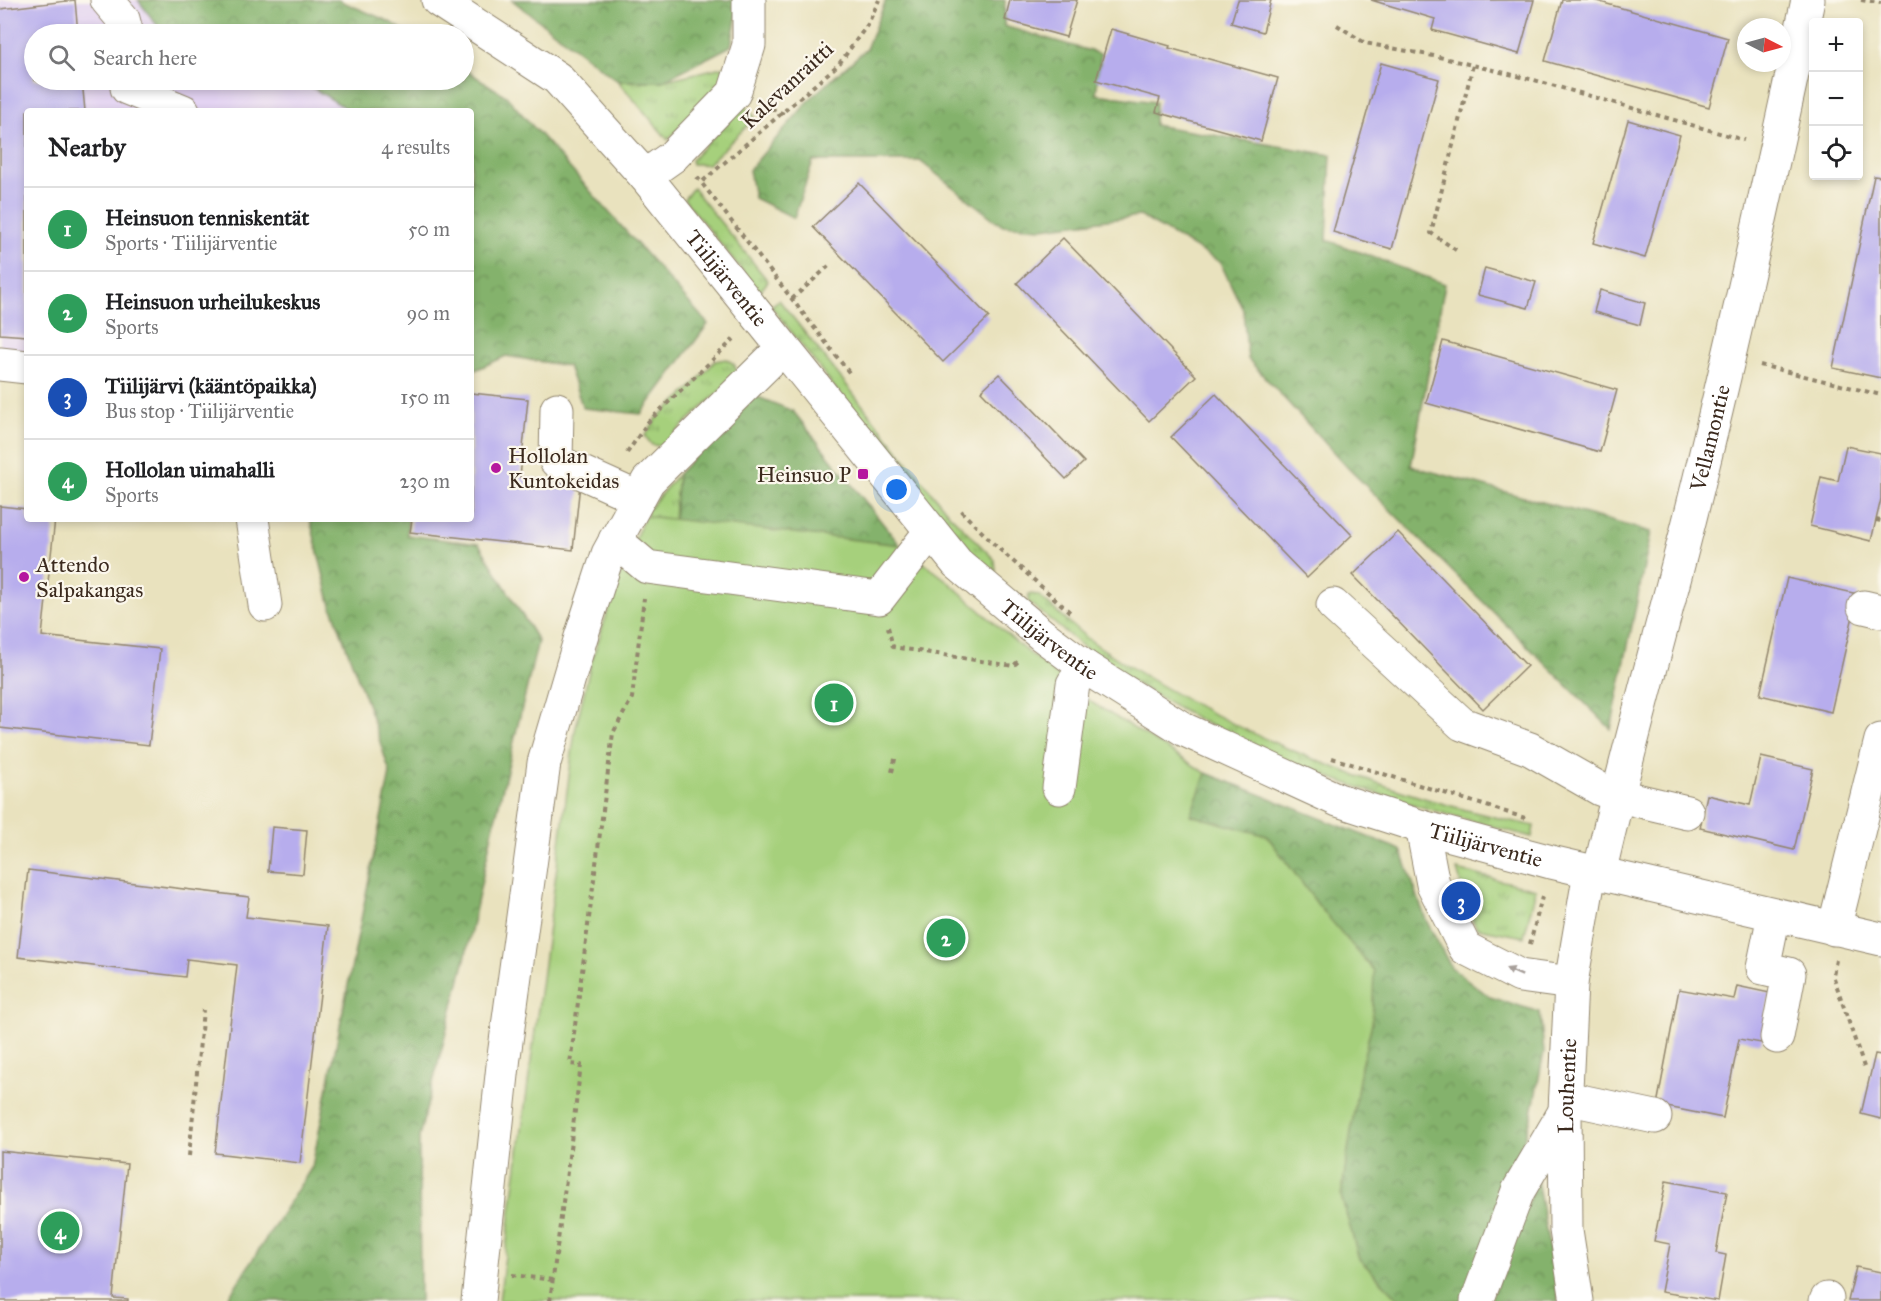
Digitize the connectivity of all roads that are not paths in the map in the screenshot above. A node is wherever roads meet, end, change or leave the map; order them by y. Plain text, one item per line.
1 (107, 0) edge
2 (438, 0) edge
3 (749, 0) edge
4 (1808, 0) edge
5 (124, 24) edge
6 (126, 93) edge
7 (174, 108) edge
8 (645, 176) junction
9 (783, 348) junction
10 (0, 364) edge
11 (24, 367) edge
12 (557, 409) dead end
13 (638, 498) junction
14 (252, 522) edge
15 (931, 531) junction
16 (615, 540) junction
17 (266, 605) dead end
18 (1333, 605) dead end
19 (1085, 667) junction
20 (1881, 740) edge
21 (1059, 788) dead end
22 (1619, 796) junction
23 (1687, 812) dead end
24 (1422, 827) junction
25 (1594, 873) junction
26 (1774, 915) junction
27 (1838, 929) junction
28 (1881, 939) edge
29 (1571, 983) junction
30 (1777, 1036) dead end
31 (1565, 1105) junction
32 (1655, 1117) dead end
33 (478, 1301) edge
34 (1477, 1301) edge
35 (1577, 1301) edge

1 - 5 street
2 - 8 street, Tiilijärventie
3 - 8 street
4 - 22 street, Vellamontie
6 - 7 street
8 - 9 street, Tiilijärventie
9 - 13 street
9 - 15 street, Tiilijärventie
10 - 11 street
12 - 13 street
13 - 16 street
14 - 17 street
15 - 16 street
15 - 19 street, Tiilijärventie
16 - 33 street
18 - 22 street
19 - 21 street
19 - 24 street, Tiilijärventie
20 - 27 street
22 - 23 street
22 - 25 street, Vellamontie
24 - 25 street, Tiilijärventie
29 -> 24 street
25 - 26 street, Tiilijärventie
25 - 29 street, Louhentie
26 - 27 street, Tiilijärventie
26 - 30 street
27 - 28 street, Tiilijärventie
29 - 31 street, Louhentie
31 - 32 street
31 - 34 street
31 - 35 street, Louhentie

